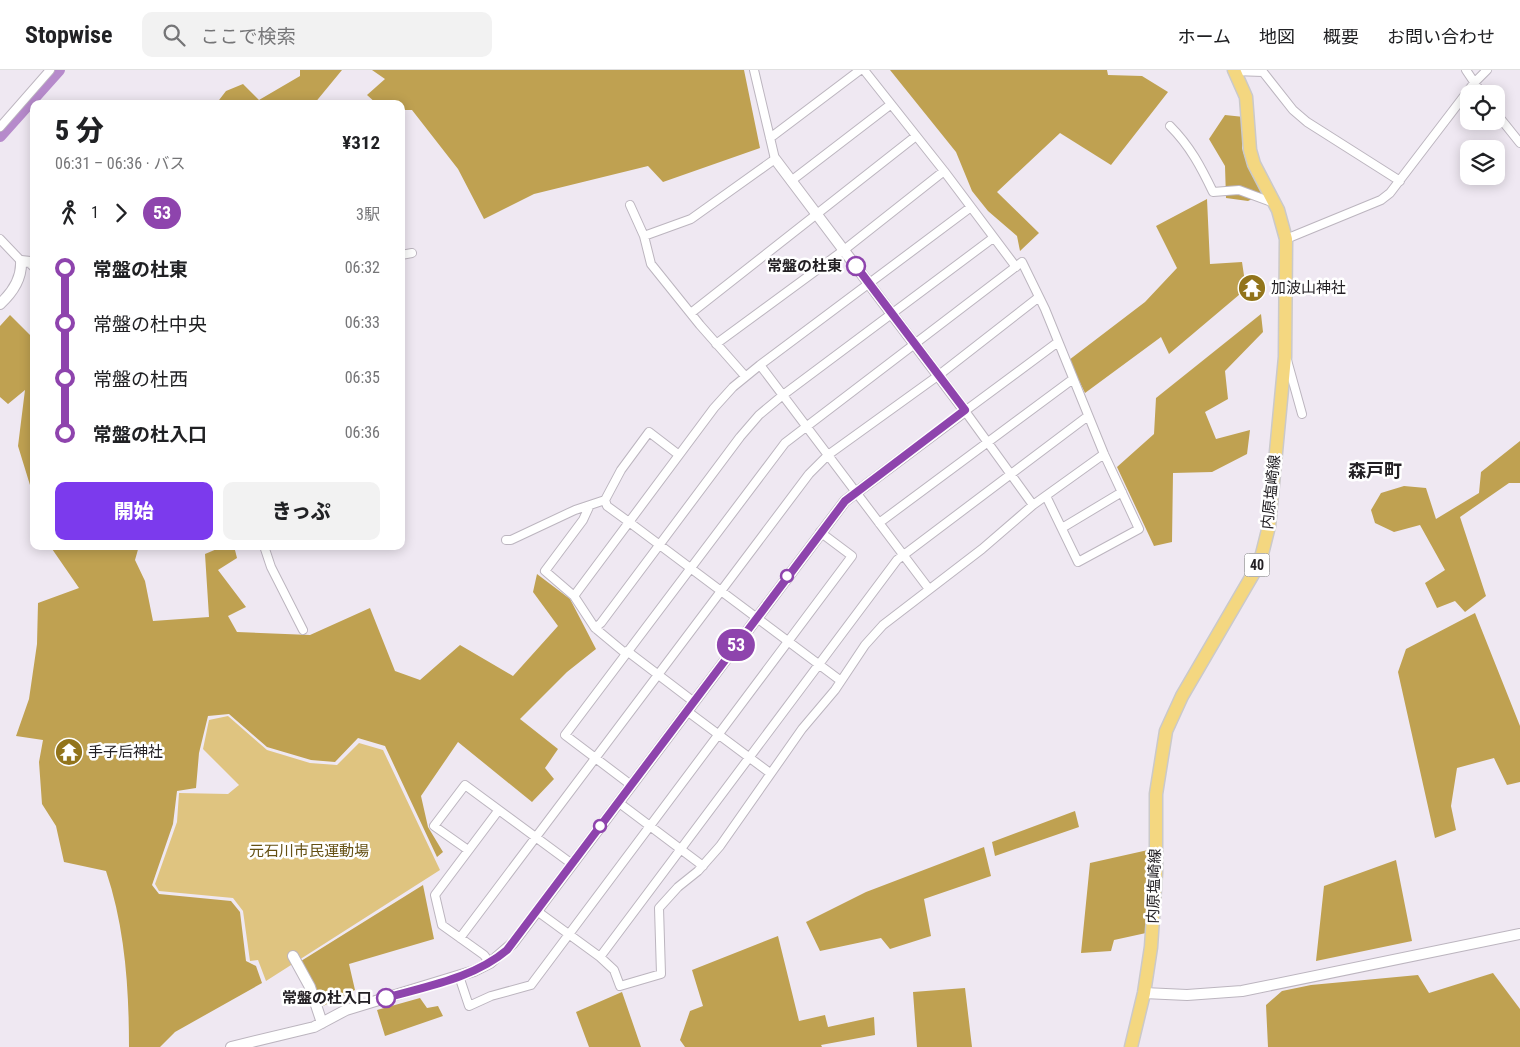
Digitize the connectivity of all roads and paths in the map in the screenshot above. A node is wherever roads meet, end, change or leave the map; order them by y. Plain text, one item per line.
1 (50, 70) edge
2 (860, 70) edge
3 (864, 70) edge
4 (1234, 70) edge
5 (1466, 70) edge
6 (1487, 70) edge
7 (756, 71) edge
8 (1474, 83) junction
9 (890, 105) junction
10 (1505, 124) edge
11 (1170, 126) dead end
12 (0, 127) edge
13 (916, 136) junction
14 (770, 138) junction
15 (1520, 143) edge
16 (775, 159) junction
17 (944, 171) junction
18 (791, 181) junction
19 (1400, 182) junction
20 (1274, 203) junction
21 (630, 205) dead end
22 (971, 207) junction
23 (816, 212) junction
24 (644, 236) junction
25 (993, 238) junction
26 (0, 239) edge
27 (1286, 239) junction
28 (844, 250) junction
29 (412, 253) dead end
30 (405, 254) edge
31 (21, 261) junction
32 (30, 262) edge
33 (1016, 267) junction
34 (869, 282) junction
35 (1039, 298) junction
36 (0, 304) edge
37 (691, 313) junction
38 (892, 314) junction
39 (1058, 342) junction
40 (914, 343) junction
41 (716, 344) junction
42 (1285, 357) junction
43 (760, 365) junction
44 (939, 375) junction
45 (745, 376) junction
46 (1073, 379) junction
47 (783, 395) junction
48 (965, 410) junction
49 (1302, 414) dead end
50 (1088, 416) junction
51 (806, 425) junction
52 (990, 443) junction
53 (1104, 454) junction
54 (679, 455) junction
55 (828, 456) junction
56 (1011, 473) junction
57 (856, 492) junction
58 (1122, 492) junction
59 (1046, 496) junction
60 (605, 500) junction
61 (1033, 505) junction
62 (589, 506) junction
63 (629, 522) junction
64 (879, 523) junction
65 (1062, 528) junction
66 (820, 532) junction
67 (506, 540) dead end
68 (659, 545) junction
69 (265, 550) edge
70 (903, 555) junction
71 (689, 568) junction
72 (928, 589) junction
73 (720, 591) junction
74 (574, 596) junction
75 (756, 618) junction
76 (595, 628) junction
77 (303, 630) dead end
78 (789, 642) junction
79 (626, 652) junction
80 (819, 665) junction
81 (658, 675) junction
82 (841, 681) junction
83 (694, 702) junction
84 (687, 711) junction
85 (720, 735) junction
86 (750, 757) junction
87 (595, 758) junction
88 (770, 772) junction
89 (631, 785) junction
90 (618, 802) junction
91 (498, 811) junction
92 (651, 826) junction
93 (536, 838) junction
94 (468, 850) junction
95 (680, 850) junction
96 (572, 864) junction
97 (703, 866) junction
98 (537, 911) junction
99 (1520, 934) edge
100 (570, 935) junction
101 (460, 938) junction
102 (293, 956) dead end
103 (600, 957) junction
104 (490, 963) junction
105 (459, 976) junction
106 (1144, 993) junction
107 (322, 1023) junction
108 (231, 1047) edge
109 (1131, 1047) edge

1 - 12 street
2 - 14 street
3 - 9 street
4 - 19 street
4 - 20 main road, 内原塩崎線 / 40
5 - 8 street
6 - 8 street
7 - 14 street
8 - 19 street
9 - 13 street
9 - 18 street
10 - 15 street
11 - 20 street
13 - 17 street
13 - 23 street
14 - 16 street
16 - 18 street
16 - 24 street
17 - 22 street
17 - 28 street
18 - 23 street
19 - 27 street
20 - 27 main road, 内原塩崎線 / 40
21 - 24 street
22 - 25 street
22 - 34 street
23 - 28 street
23 - 37 street
24 - 37 street
25 - 33 street
25 - 38 street
26 - 31 street
27 - 42 main road, 内原塩崎線 / 40
28 - 34 street
28 - 41 street
29 - 30 street
31 - 32 street
31 - 36 street
33 - 35 street
33 - 40 street
34 - 38 street
34 - 43 street
35 - 39 street
35 - 44 street
37 - 41 street
38 - 40 street
38 - 47 street
39 - 46 street
39 - 48 street
40 - 44 street
40 - 51 street
41 - 45 street
42 - 49 street
42 - 106 main road, 内原塩崎線 / 40
43 - 45 street
43 - 47 street
44 - 48 street
44 - 55 street
45 - 54 street
46 - 50 street
46 - 52 street
47 - 51 street
47 - 68 street
48 - 52 street
48 - 57 street
50 - 53 street
50 - 56 street
51 - 55 street
51 - 71 street
52 - 56 street
52 - 64 street
53 - 58 street
53 - 59 street
54 - 60 street
54 - 63 street
55 - 57 street
55 - 73 street
56 - 61 street
56 - 70 street
57 - 64 street
57 - 66 street
58 - 65 street
58 - 65 street
59 - 61 street
59 - 65 street
60 - 62 street
60 - 63 street
61 - 72 street
62 - 67 street
62 - 74 street
63 - 68 street
63 - 74 street
64 - 70 street
66 - 75 street
66 - 78 street
68 - 71 street
68 - 76 street
69 - 77 street
70 - 72 street
70 - 80 street
71 - 73 street
71 - 79 street
72 - 82 street
73 - 75 street
73 - 81 street
74 - 76 street
75 - 78 street
75 - 83 street
76 - 79 street
78 - 80 street
78 - 85 street
79 - 81 street
79 - 87 street
80 - 82 street
80 - 86 street
81 - 83 street
81 - 87 street
82 - 88 street
83 - 84 street
84 - 85 street
84 - 89 street
85 - 86 street
85 - 92 street
86 - 88 street
86 - 95 street
87 - 89 street
87 - 93 street
88 - 97 street
89 - 90 street
90 - 92 street
90 - 96 street
91 - 93 street
91 - 94 street
91 - 94 street
92 - 95 street
92 - 100 street
93 - 96 street
93 - 101 street
94 - 101 street
95 - 97 street
95 - 103 street
96 - 98 street
97 - 103 street
98 - 100 street
98 - 104 street
99 - 106 street
100 - 103 street
100 - 105 street
101 - 104 street
102 - 107 street
104 - 105 street
105 - 107 street
106 - 109 main road, 内原塩崎線 / 40
107 - 108 street

